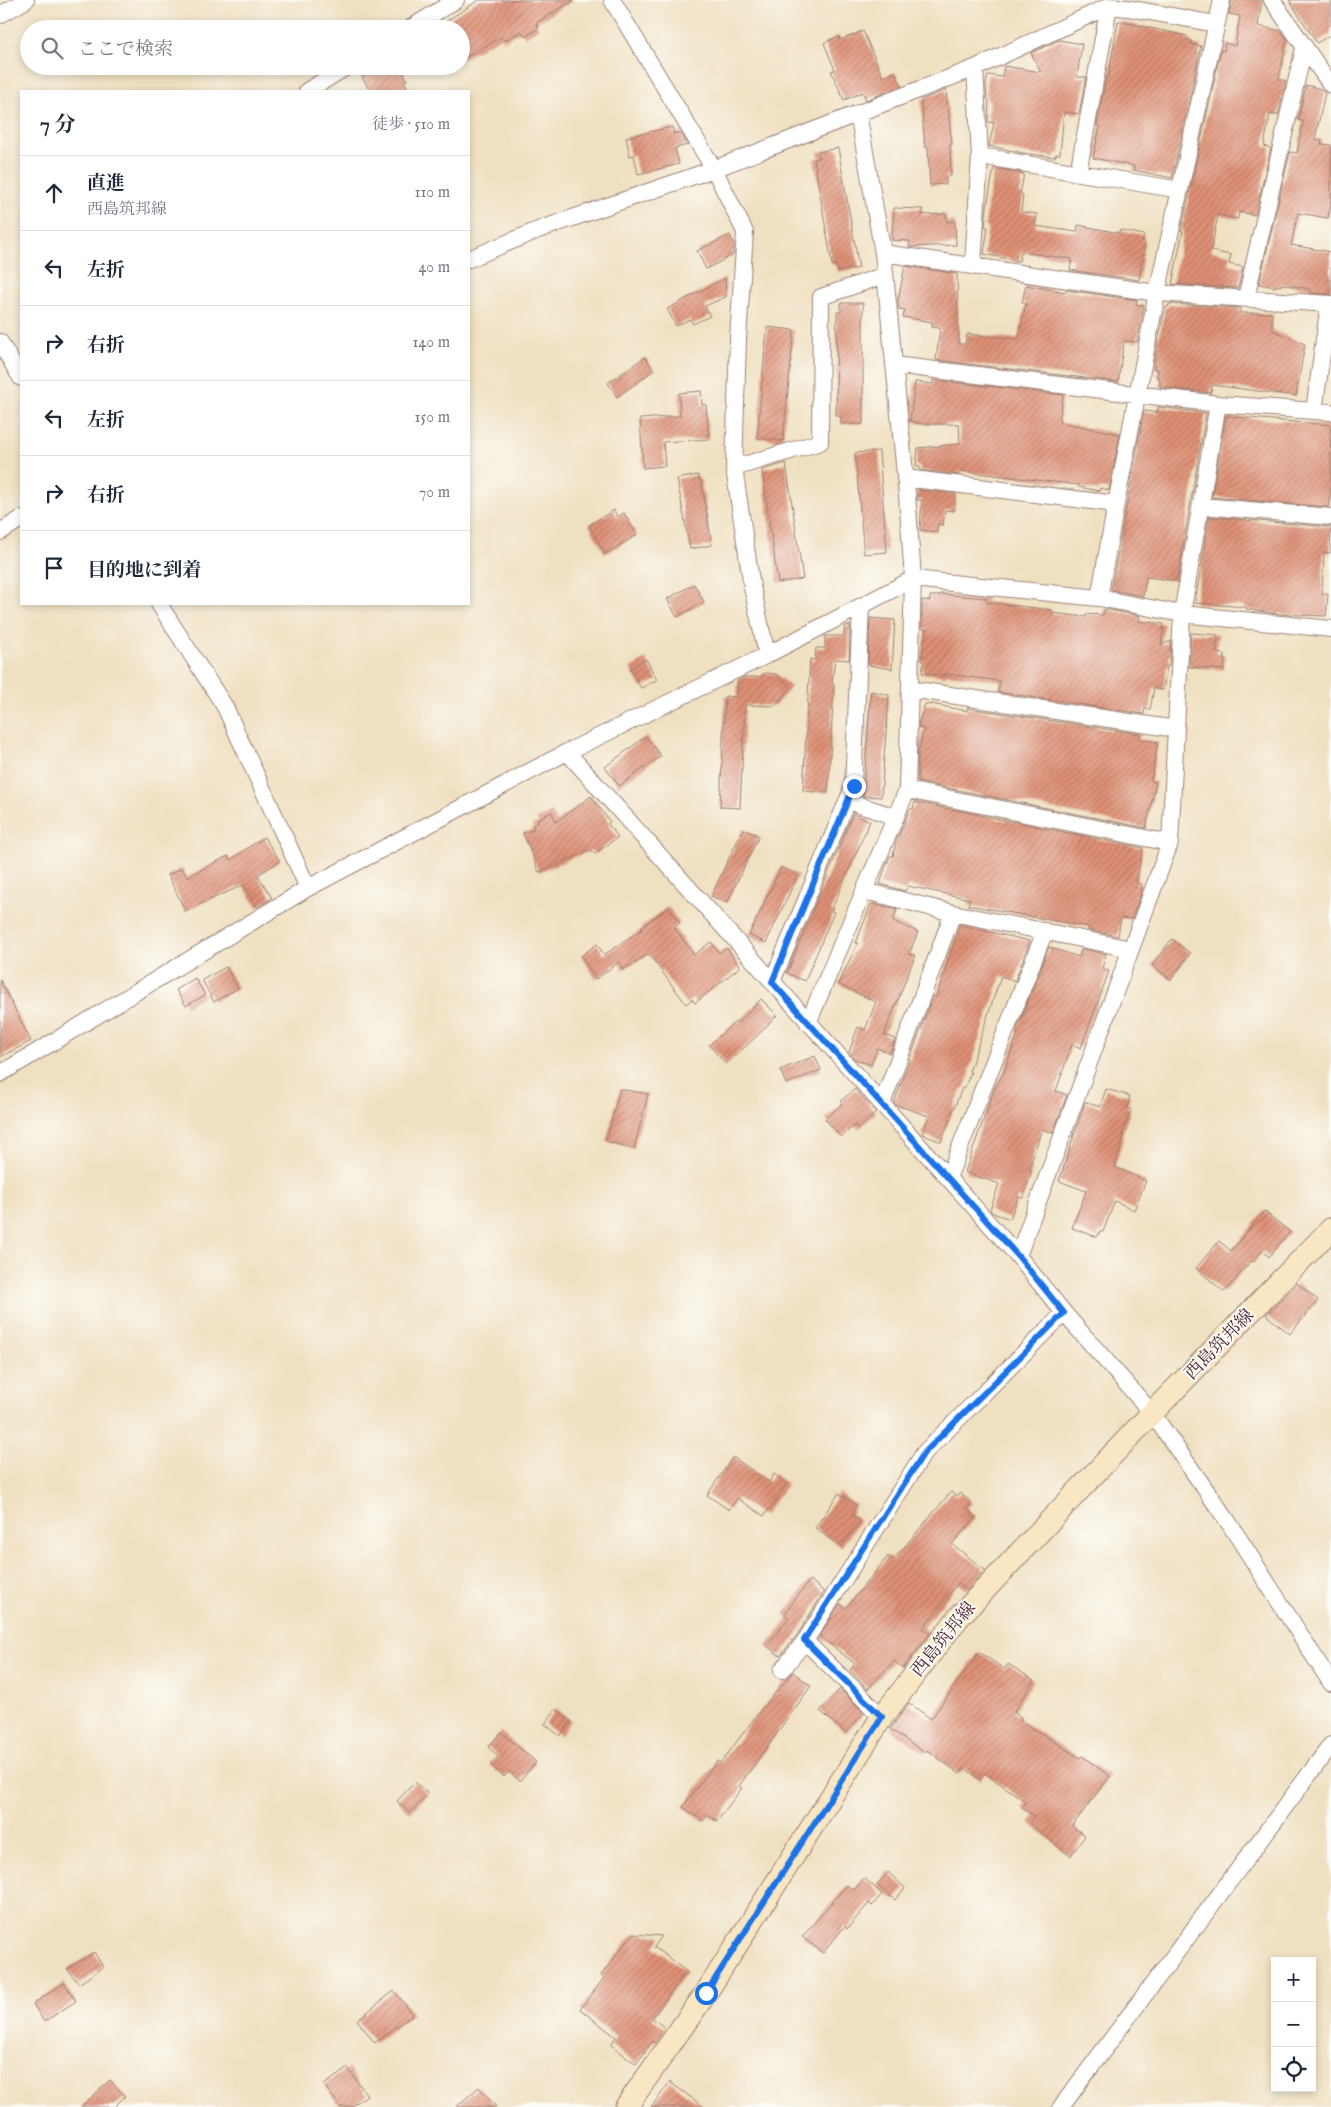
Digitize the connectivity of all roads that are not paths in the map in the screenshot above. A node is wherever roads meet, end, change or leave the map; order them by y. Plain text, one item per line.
1 (26, 0) edge
2 (456, 0) edge
3 (612, 0) edge
4 (1222, 0) edge
5 (1272, 0) edge
6 (1109, 6) junction
7 (0, 16) edge
8 (424, 20) edge
9 (1216, 24) junction
10 (1304, 48) junction
11 (975, 68) junction
12 (333, 75) edge
13 (1331, 85) edge
14 (309, 90) edge
15 (858, 113) junction
16 (980, 156) junction
17 (714, 169) junction
18 (1078, 173) junction
19 (1180, 190) junction
20 (883, 253) junction
21 (470, 259) edge
22 (973, 265) junction
23 (885, 275) junction
24 (1157, 293) junction
25 (1246, 298) junction
26 (1330, 304) edge
27 (0, 342) edge
28 (894, 365) junction
29 (20, 376) edge
30 (1138, 393) junction
31 (1218, 404) junction
32 (1314, 411) junction
33 (1331, 412) edge
34 (734, 468) junction
35 (905, 478) junction
36 (1116, 504) junction
37 (1201, 506) junction
38 (1331, 516) edge
39 (20, 519) edge
40 (0, 532) edge
41 (913, 580) junction
42 (1099, 598) junction
43 (160, 605) edge
44 (861, 607) junction
45 (1182, 614) junction
46 (1331, 629) edge
47 (767, 655) junction
48 (910, 689) junction
49 (1176, 729) junction
50 (567, 752) junction
51 (908, 790) junction
52 (847, 801) junction
53 (896, 817) junction
54 (1170, 843) junction
55 (308, 888) junction
56 (865, 890) junction
57 (953, 913) junction
58 (1045, 931) junction
59 (1131, 948) junction
60 (772, 982) junction
61 (808, 1023) junction
62 (0, 1074) edge
63 (882, 1104) junction
64 (948, 1178) junction
65 (1331, 1228) edge
66 (1018, 1256) junction
67 (1064, 1313) junction
68 (1152, 1413) junction
69 (804, 1640) junction
70 (782, 1670) dead end
71 (1331, 1683) edge
72 (882, 1717) junction
73 (1331, 1745) edge
74 (626, 2107) edge
75 (1061, 2107) edge

1 - 7 street
2 - 8 street
3 - 17 street
4 - 9 street
5 - 10 street
6 - 9 street
6 - 11 street
6 - 18 street
9 - 19 street
10 - 13 street
10 - 25 street
11 - 15 street
11 - 16 street
12 - 14 street
15 - 17 street
15 - 20 street
16 - 18 street
16 - 22 street
17 - 21 street
17 - 34 street
18 - 19 street
19 - 24 street
20 - 22 street
20 - 23 street
22 - 24 street
23 - 28 street
23 - 34 street
24 - 25 street
24 - 30 street
25 - 26 street
26 - 32 street
27 - 29 street
28 - 30 street
28 - 35 street
30 - 31 street
30 - 36 street
31 - 32 street
31 - 37 street
32 - 33 street
34 - 47 street
35 - 36 street
35 - 41 street
36 - 42 street
37 - 38 street
37 - 45 street
39 - 40 street
41 - 42 street
41 - 44 street
41 - 48 street
42 - 45 street
43 - 55 street
44 - 47 street
44 - 52 street
45 - 46 street
45 - 49 street
47 - 50 street
48 - 49 street
48 - 51 street
49 - 54 street
50 - 55 street
50 - 60 street
51 - 53 street
51 - 54 street
52 - 53 street
52 - 60 street
53 - 56 street
54 - 59 street
55 - 62 street
56 - 57 street
56 - 61 street
57 - 58 street
57 - 63 street
58 - 59 street
58 - 64 street
59 - 66 street
60 - 61 street
61 - 63 street
63 - 64 street
64 - 66 street
65 - 68 main road, 西島筑邦線
66 - 67 street
67 - 68 street
67 - 69 street
68 - 71 street
68 - 72 main road, 西島筑邦線
69 - 70 street
69 - 72 street
72 - 74 main road, 西島筑邦線
73 - 75 street

